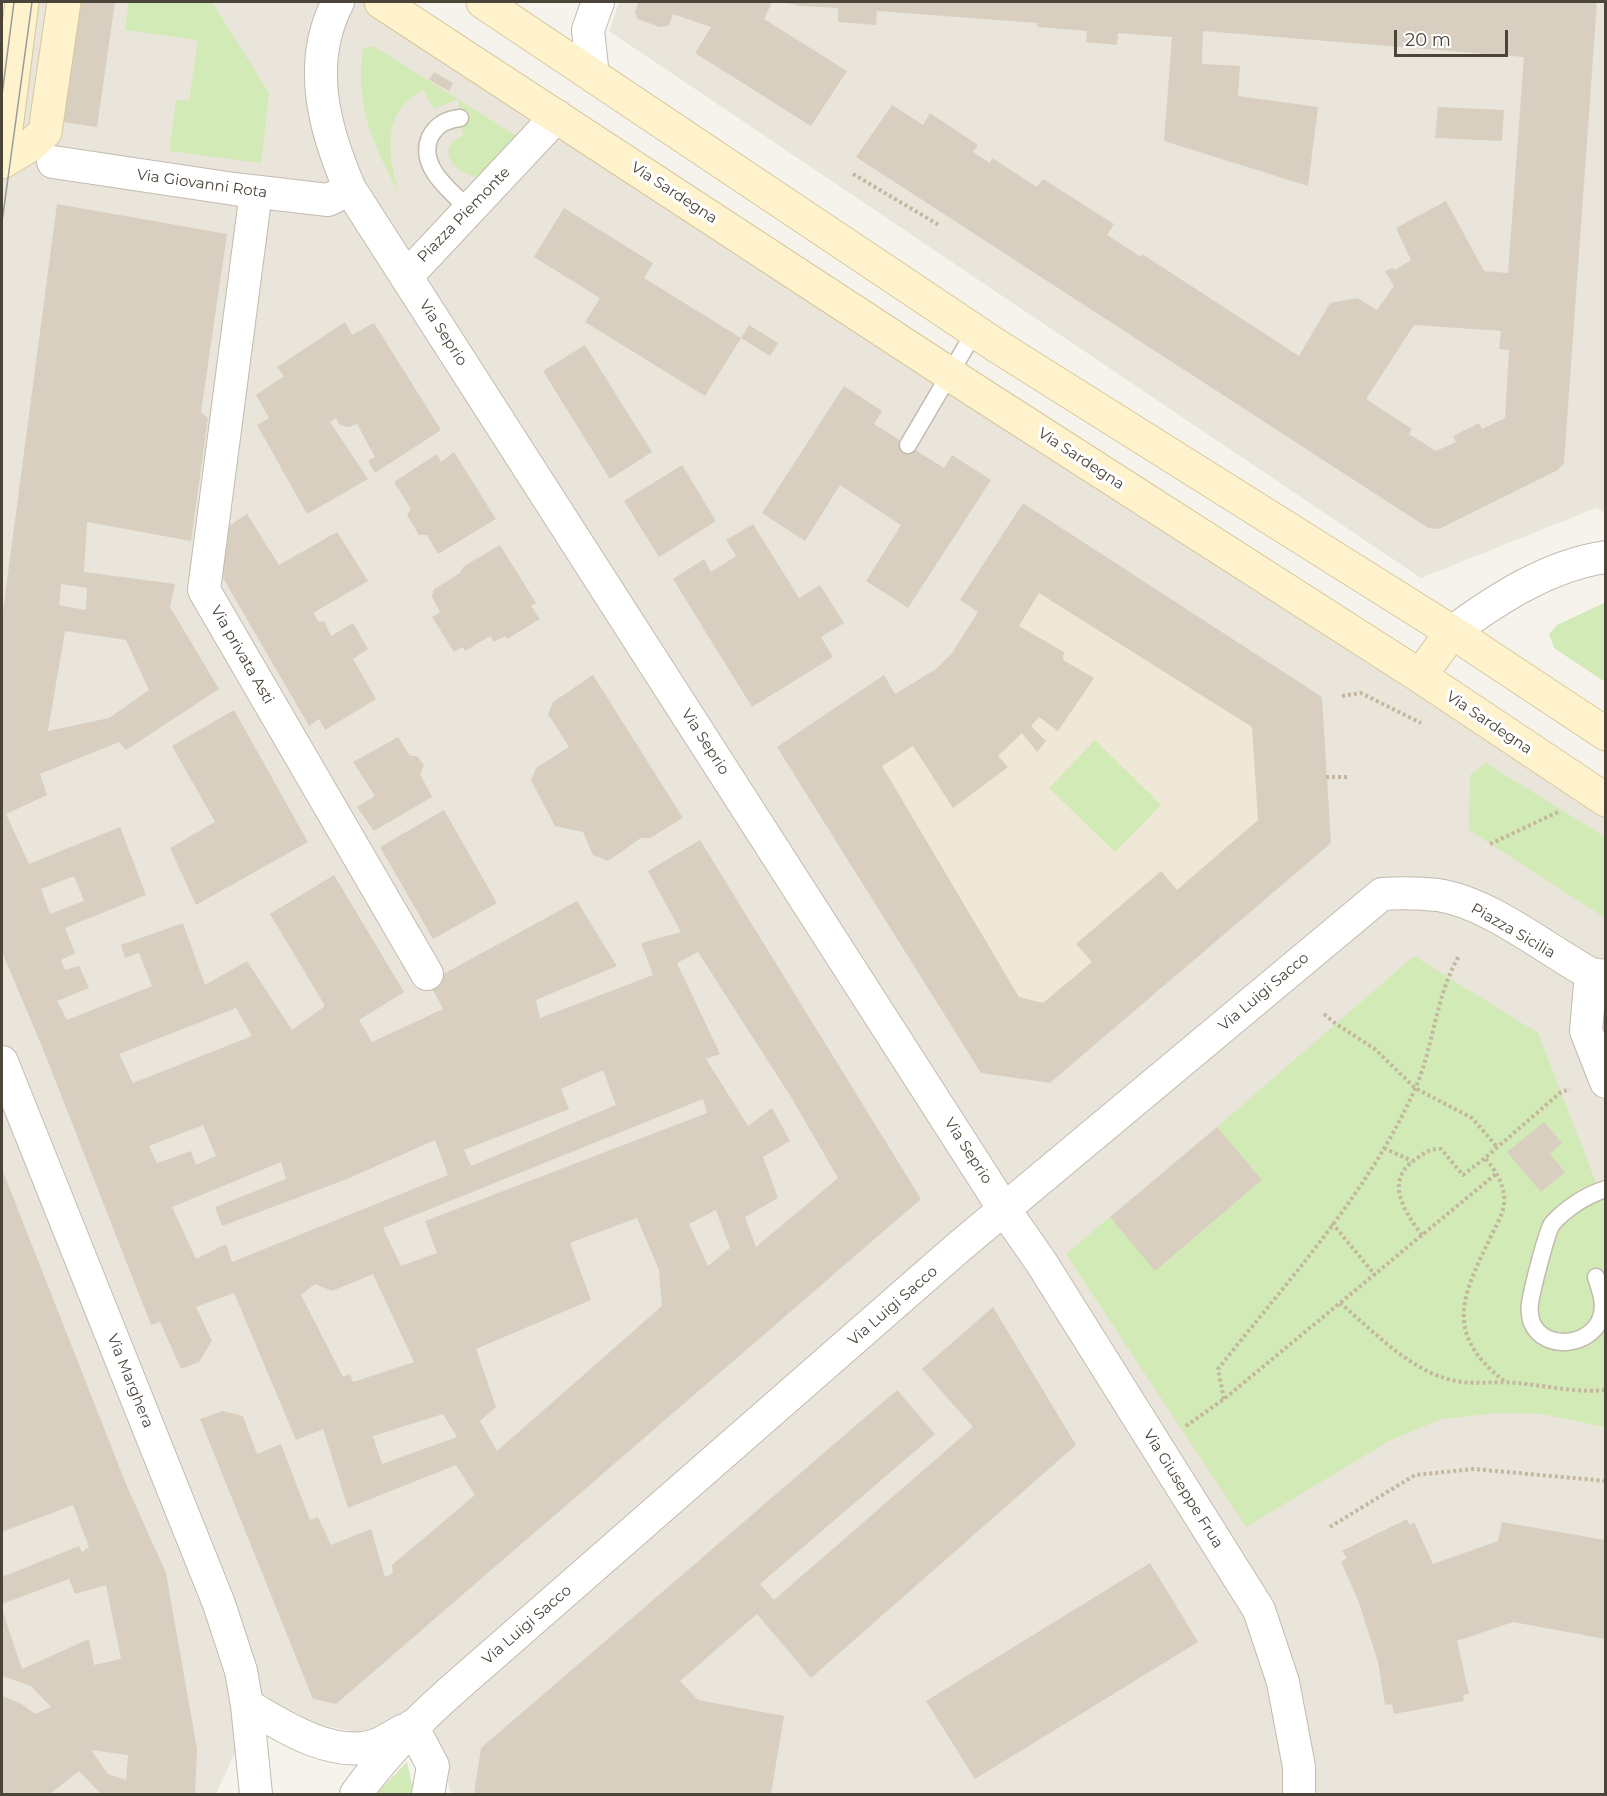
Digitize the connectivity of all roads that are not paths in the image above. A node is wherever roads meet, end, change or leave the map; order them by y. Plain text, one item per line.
1 (22, 2) edge
2 (64, 2) edge
3 (338, 2) edge
4 (381, 2) edge
5 (483, 2) edge
6 (598, 2) edge
7 (593, 76) junction
8 (557, 117) junction
9 (460, 118) dead end
10 (2, 161) edge
11 (52, 162) dead end
12 (350, 189) junction
13 (256, 192) junction
14 (470, 210) junction
15 (407, 276) junction
16 (975, 331) junction
17 (950, 374) junction
18 (908, 445) dead end
19 (1605, 557) edge
20 (1452, 632) junction
21 (1420, 676) junction
22 (1605, 734) edge
23 (1605, 800) edge
24 (1382, 894) joint
25 (427, 974) dead end
26 (1598, 975) edge
27 (2, 1062) edge
28 (1605, 1082) edge
29 (1605, 1190) edge
30 (1004, 1209) junction
31 (1596, 1277) dead end
32 (247, 1705) junction
33 (412, 1726) junction
34 (256, 1794) edge
35 (356, 1794) edge
36 (428, 1794) edge
37 (1299, 1794) edge

1 - 10 main road
2 - 10 main road
3 - 12 street, Piazza Piemonte
4 - 8 main road
5 - 7 main road
6 - 7 street
7 - 16 main road
8 - 14 street, Piazza Piemonte
8 - 17 main road, Via Sardegna
9 - 14 lane
11 - 13 street, Via Giovanni Rota
12 - 13 street, Via Giovanni Rota
12 - 15 street, Piazza Piemonte
13 - 25 street, Via privata Asti
14 - 15 street, Piazza Piemonte
15 - 30 street, Via Seprio
16 - 17 lane
16 - 20 main road
17 - 18 lane
17 - 21 main road, Via Sardegna
19 - 20 street
20 - 21 main road
20 - 22 main road
21 - 23 main road, Via Sardegna
24 - 26 street, Piazza Sicilia
24 - 30 street, Via Luigi Sacco
26 - 28 street
27 - 32 street, Via Marghera
29 - 31 lane
30 - 33 street, Via Luigi Sacco
30 - 37 street, Via Giuseppe Frua
32 - 33 street
32 - 34 street, Via Marghera
33 - 35 street
33 - 36 street

